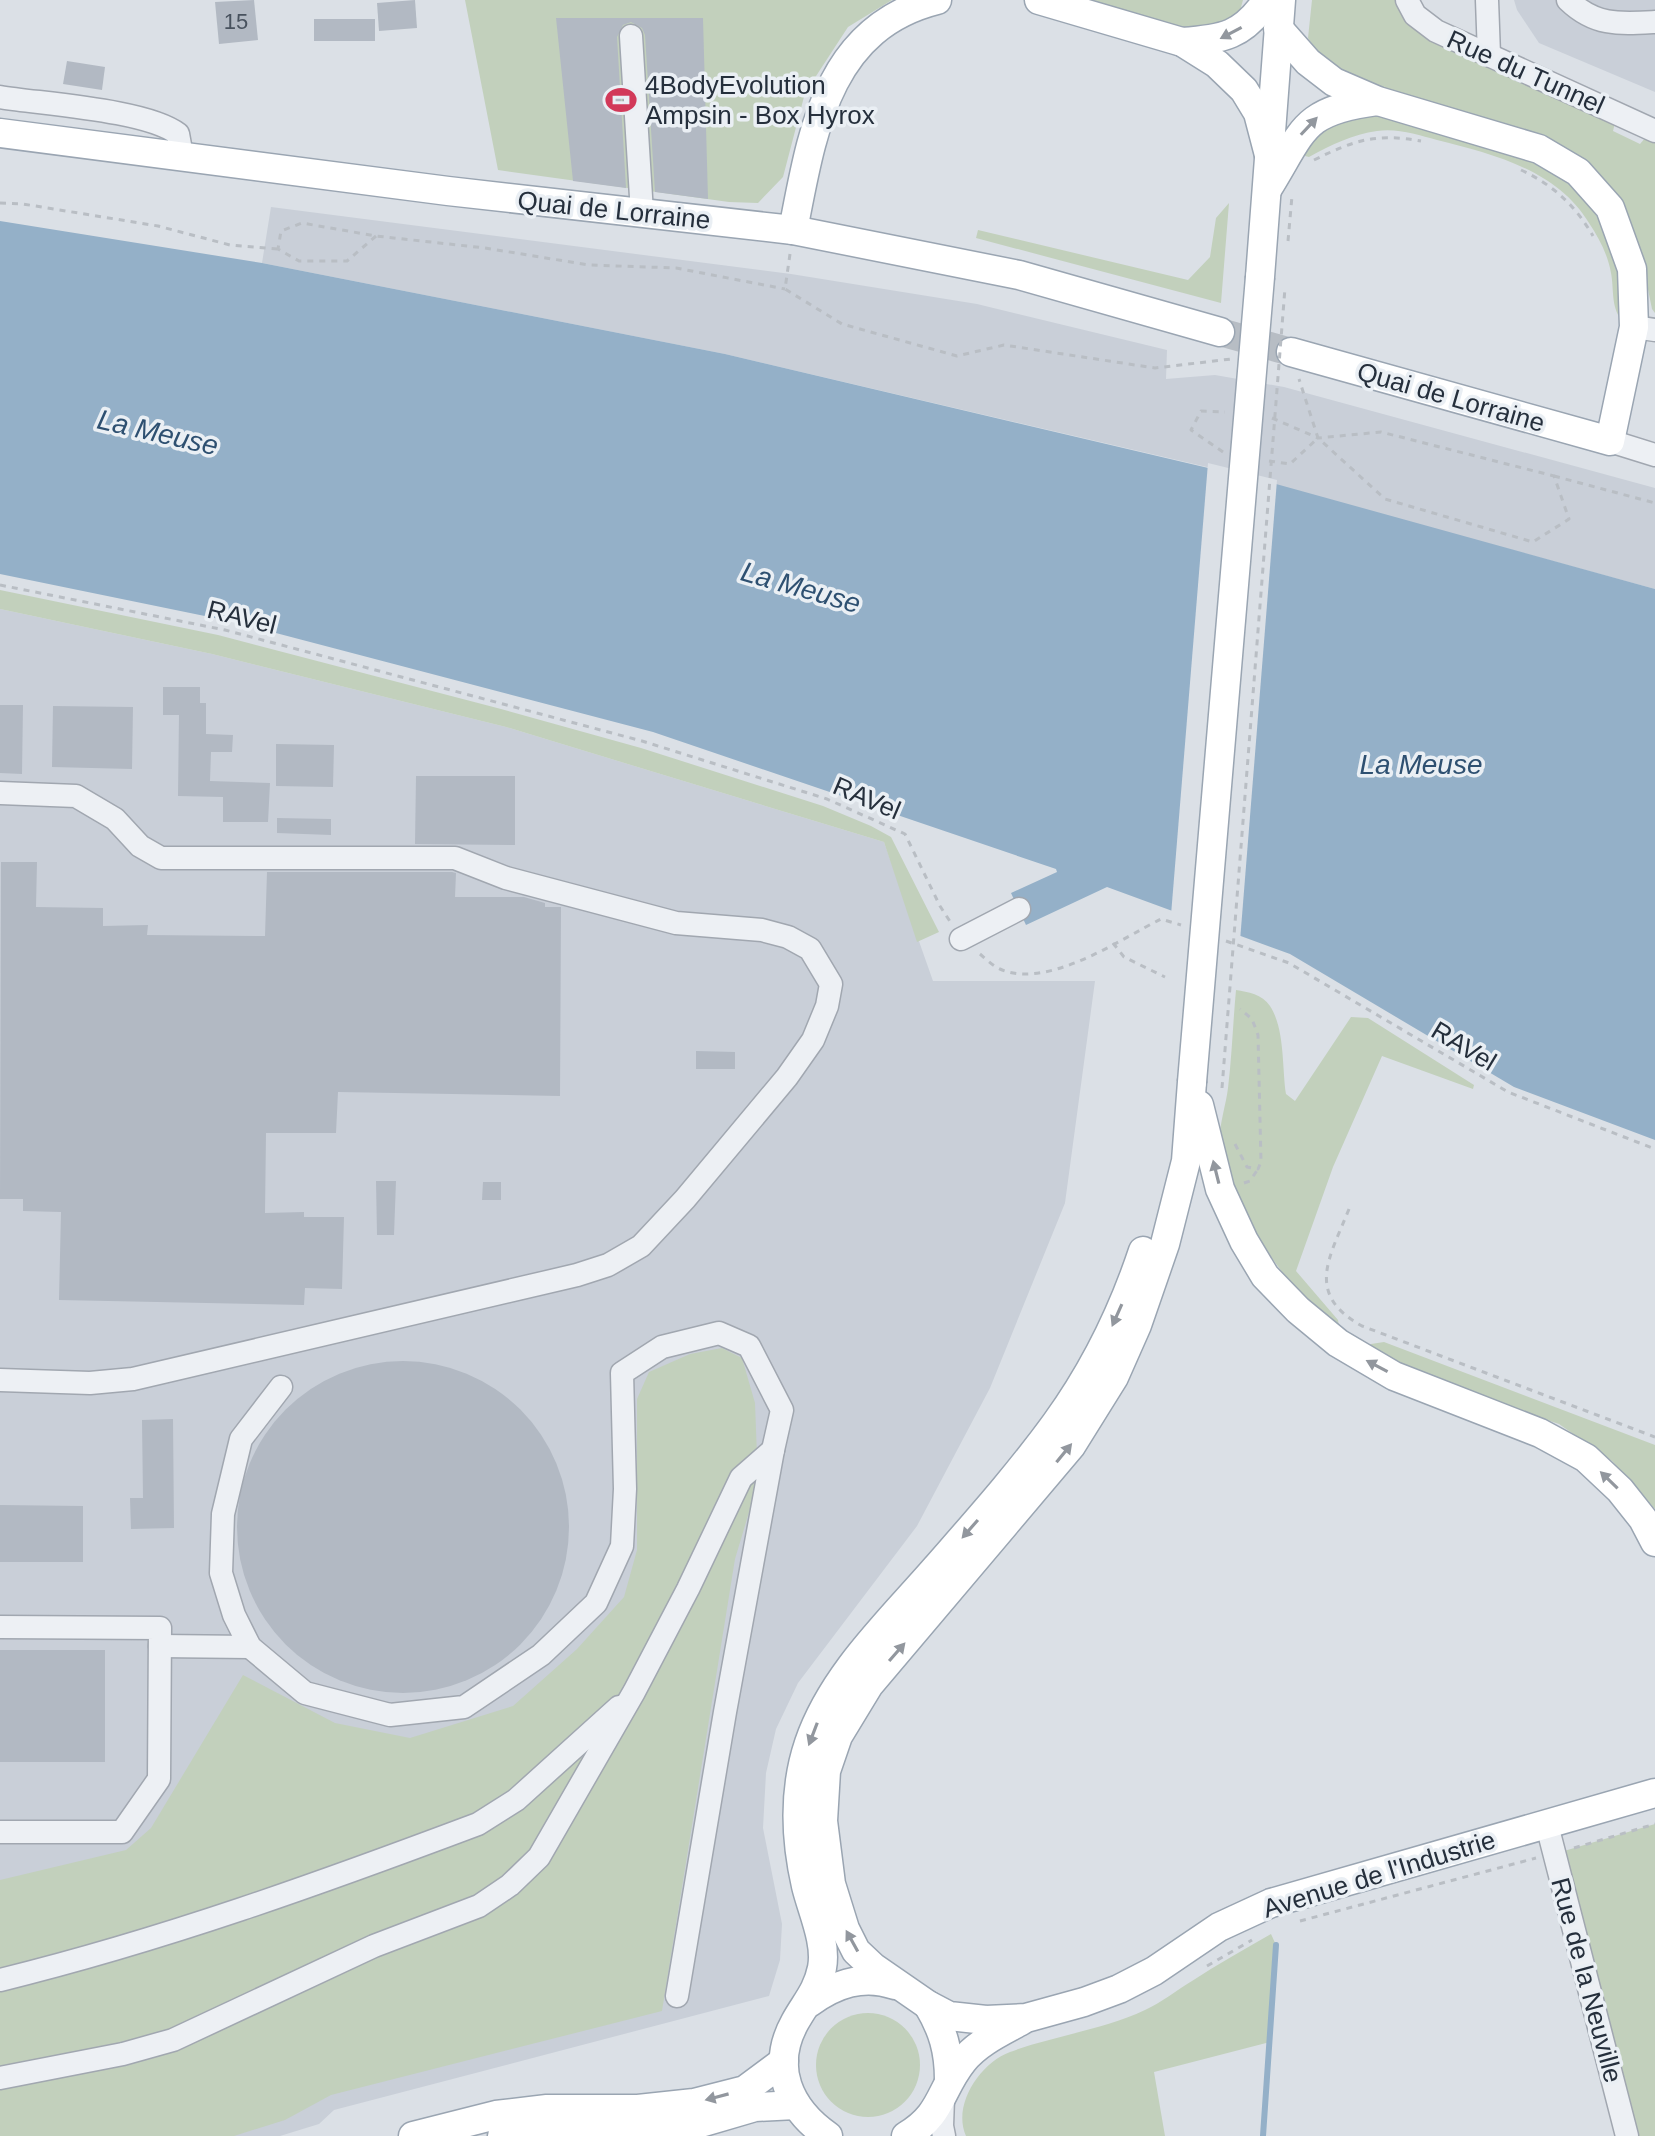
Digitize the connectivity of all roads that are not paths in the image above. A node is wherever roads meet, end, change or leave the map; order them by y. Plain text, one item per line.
1 (937, 0) edge
2 (1039, 0) edge
3 (1267, 0) edge
4 (1281, 0) edge
5 (1407, 0) edge
6 (1487, 0) edge
7 (1568, 0) edge
8 (1655, 22) edge
9 (1278, 28) junction
10 (631, 36) dead end
11 (1182, 42) junction
12 (1489, 55) junction
13 (0, 97) edge
14 (1378, 101) junction
15 (1655, 131) edge
16 (0, 133) edge
17 (1269, 155) junction
18 (182, 156) junction
19 (1279, 190) junction
20 (642, 213) junction
21 (793, 230) junction
22 (1644, 329) edge
23 (1220, 332) tunnel mouth
24 (1291, 352) tunnel mouth
25 (1610, 441) junction
26 (1655, 455) edge
27 (0, 793) edge
28 (1019, 909) dead end
29 (961, 939) road end
30 (1192, 1082) junction
31 (0, 1380) edge
32 (281, 1387) dead end
33 (773, 1450) junction
34 (1655, 1542) edge
35 (0, 1627) edge
36 (160, 1646) junction
37 (250, 1647) junction
38 (634, 1692) junction
39 (1655, 1793) edge
40 (1547, 1825) junction
41 (0, 1832) edge
42 (0, 1980) edge
43 (677, 1996) dead end
44 (919, 1998) junction
45 (809, 2003) junction
46 (1026, 2018) junction
47 (784, 2061) junction
48 (0, 2078) edge
49 (946, 2089) junction
50 (813, 2125) edge
51 (413, 2136) edge
52 (502, 2136) edge
53 (906, 2136) edge
54 (944, 2136) edge
55 (1627, 2136) edge

1 - 21 main road
2 - 11 main road
3 -> 11 main road
4 - 9 main road
5 - 12 street, Rue du Tunnel
6 - 12 street
7 - 8 street
9 - 14 main road
9 - 17 main road
10 - 20 street
11 - 17 main road
12 - 15 street, Rue du Tunnel
13 - 18 street
19 -> 14 main road
14 - 22 main road
16 - 18 main road, Quai de Lorraine
17 - 19 main road
18 - 20 main road, Quai de Lorraine
19 - 30 main road, bridge
20 - 21 main road, Quai de Lorraine
21 - 23 main road, Quai de Lorraine
22 - 25 main road
24 - 25 main road, Quai de Lorraine
25 - 26 street
27 - 31 street
28 - 29 street
34 -> 30 main road
44 -> 30 main road
30 -> 45 main road
32 - 37 street
33 - 37 street
33 - 38 street
33 - 43 street
35 - 36 street
36 - 37 street
36 - 41 street
38 - 42 street
38 - 48 street
39 - 40 main road, Avenue de l'Industrie
40 - 46 main road, Avenue de l'Industrie
40 - 55 street, Rue de la Neuville
44 - 45 main road
44 - 46 main road
44 - 49 main road
45 - 47 main road
46 - 49 main road
47 - 50 main road
47 -> 51 main road
49 - 53 main road
49 - 54 street
50 - 52 main road

